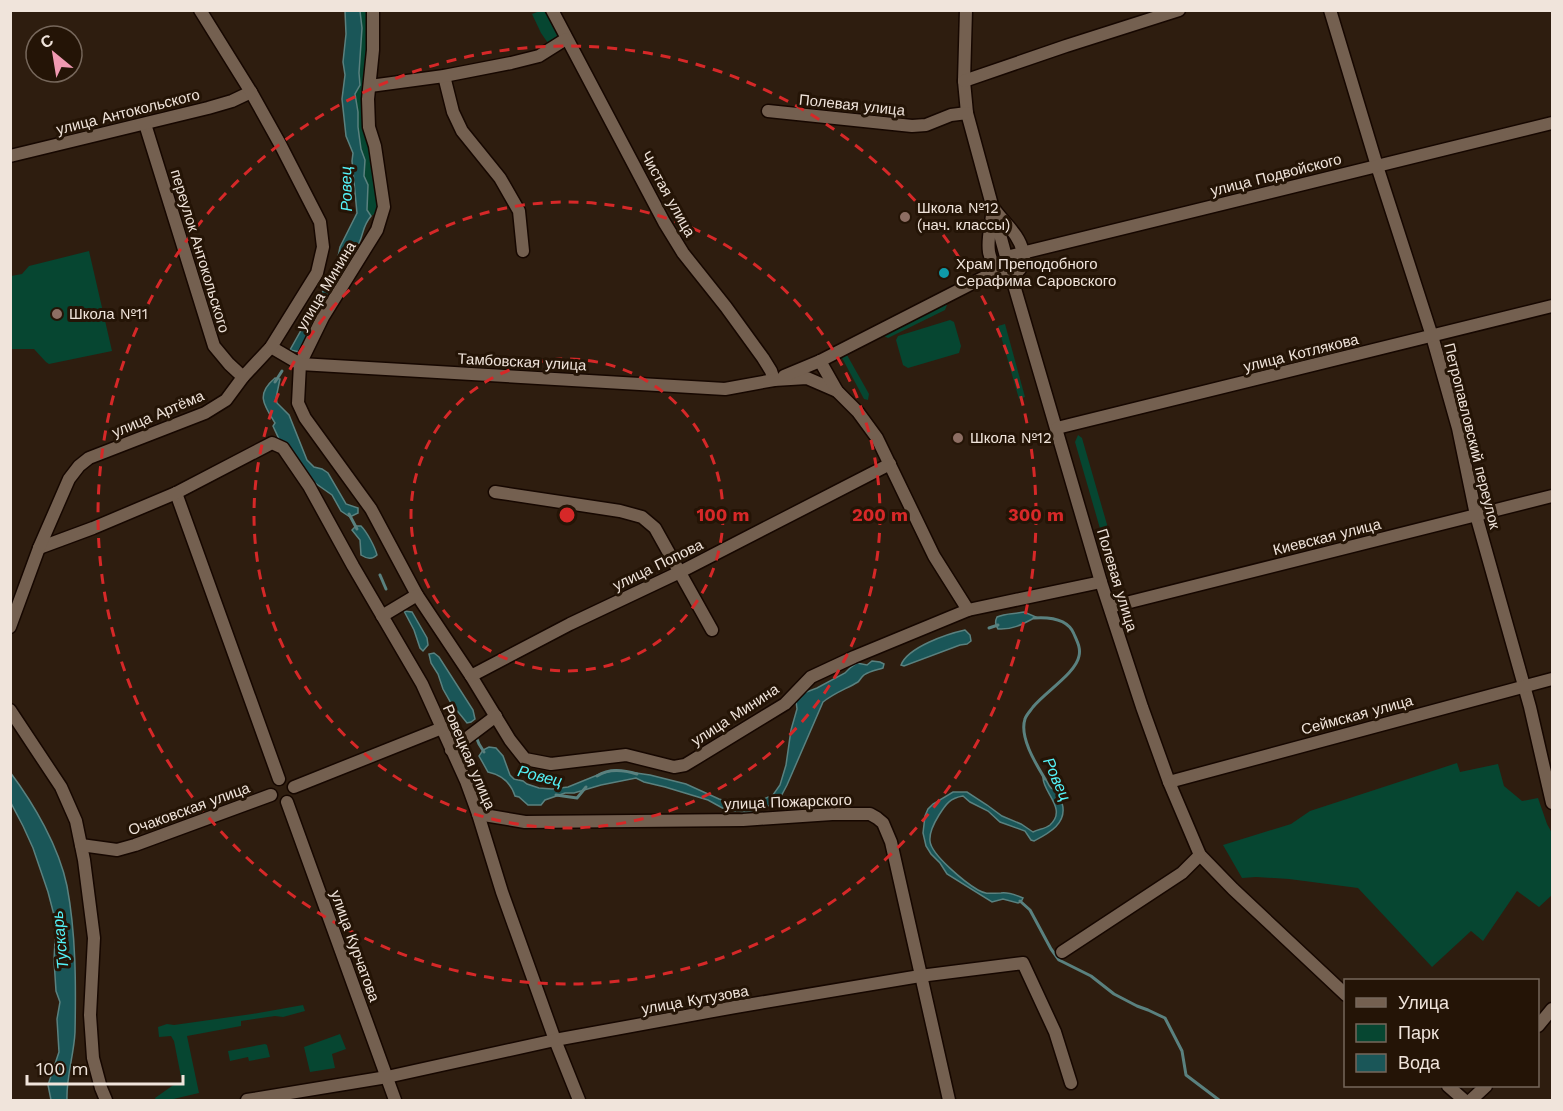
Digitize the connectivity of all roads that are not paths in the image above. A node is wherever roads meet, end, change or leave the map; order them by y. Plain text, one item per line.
1 (200, 10) edge
2 (373, 10) edge
3 (552, 10) edge
4 (966, 10) edge
5 (1179, 10) edge
6 (1330, 10) edge
7 (566, 39) junction
8 (444, 76) junction
9 (964, 81) junction
10 (369, 86) junction
11 (251, 92) junction
12 (768, 111) dead end
13 (967, 113) junction
14 (1552, 123) edge
15 (145, 124) junction
16 (10, 156) edge
17 (1377, 166) junction
18 (992, 206) junction
19 (523, 251) dead end
20 (1023, 252) junction
21 (1006, 267) junction
22 (1552, 306) edge
23 (1432, 336) junction
24 (272, 347) junction
25 (820, 362) junction
26 (300, 364) junction
27 (243, 377) junction
28 (774, 380) junction
29 (837, 391) junction
30 (1057, 428) junction
31 (890, 464) junction
32 (495, 492) dead end
33 (176, 493) junction
34 (1552, 496) edge
35 (1476, 514) junction
36 (39, 548) junction
37 (680, 572) junction
38 (1101, 582) junction
39 (417, 595) junction
40 (1110, 608) junction
41 (968, 610) junction
42 (382, 616) junction
43 (10, 627) edge
44 (711, 630) dead end
45 (471, 676) junction
46 (1552, 679) edge
47 (1525, 686) junction
48 (10, 710) edge
49 (496, 716) junction
50 (442, 728) junction
51 (451, 750) junction
52 (279, 779) junction
53 (1169, 782) junction
54 (294, 787) junction
55 (271, 795) junction
56 (287, 802) junction
57 (1552, 803) edge
58 (478, 814) junction
59 (81, 845) junction
60 (1200, 855) junction
61 (1062, 952) dead end
62 (920, 976) junction
63 (1344, 994) edge
64 (1552, 1009) edge
65 (1539, 1025) edge
66 (555, 1040) junction
67 (387, 1077) junction
68 (1071, 1083) dead end
69 (1449, 1087) edge
70 (1485, 1087) edge
71 (106, 1101) edge
72 (246, 1101) edge
73 (395, 1101) edge
74 (579, 1101) edge
75 (949, 1101) edge
76 (1464, 1101) edge
77 (1471, 1101) edge

1 - 11 street, улица Артёма
2 - 10 street, улица Минина
3 - 7 street, Чистая улица
4 - 9 street, Полевая улица
5 - 9 street
6 - 17 street, Петропавловский переулок
7 - 8 street
7 - 28 street, Чистая улица
8 - 10 street
8 - 19 street
9 - 13 street, Полевая улица
10 - 26 street, улица Минина
11 - 15 street, улица Антокольского
11 - 24 street, улица Артёма
12 - 13 street, Полевая улица
13 - 18 street, Полевая улица
14 - 17 street, улица Подвойского
15 - 16 street, улица Антокольского
15 - 27 street, переулок Антокольского
17 - 20 street, улица Подвойского
17 - 23 street, Петропавловский переулок
18 - 20 street
18 - 21 street, Полевая улица
20 - 21 street, улица Подвойского
20 - 21 street
21 - 25 street, Тамбовская улица
21 - 30 street, Полевая улица
22 - 23 street, улица Котлякова
23 - 30 street, улица Котлякова
23 - 35 street, Петропавловский переулок
24 - 26 street, Тамбовская улица
24 - 27 street, улица Артёма
25 - 28 street, Тамбовская улица
25 - 29 street, Тамбовская улица
26 - 28 street, Тамбовская улица
26 - 39 street
27 - 36 street, улица Артёма
28 - 29 street, Тамбовская улица
29 - 31 street, Тамбовская улица
30 - 38 street, Полевая улица
31 - 37 street, улица Попова
31 - 41 street, Тамбовская улица
32 - 37 street
33 - 36 street
33 - 42 street, Ровецкая улица
33 - 52 street
34 - 35 street, Киевская улица
35 - 40 street, Киевская улица
35 - 47 street, Петропавловский переулок
36 - 43 street, улица Артёма
37 - 44 street
37 - 45 street, улица Попова
38 - 40 street, Полевая улица
38 - 41 street, улица Минина
39 - 42 street
39 - 45 street
40 - 53 street, Полевая улица
41 - 49 street, улица Минина
42 - 50 street, Ровецкая улица
45 - 49 street
46 - 47 street, Сеймская улица
47 - 53 street, Сеймская улица
47 - 57 street, Петропавловский переулок
48 - 59 street
49 - 51 street
50 - 51 street, Ровецкая улица
50 - 54 street
51 - 58 street, Ровецкая улица
52 - 54 street
52 - 55 street
53 - 60 street, Полевая улица
54 - 56 street
55 - 56 street
55 - 59 street, Очаковская улица
56 - 67 street, улица Курчатова
58 - 62 street, улица Пожарского
58 - 66 street, Ровецкая улица
59 - 71 street
60 - 61 street
60 - 63 street, Полевая улица
62 - 66 street, улица Кутузова
62 - 68 street, улица Кутузова
62 - 75 street, улица Пожарского
64 - 65 street
66 - 67 street, улица Кутузова
66 - 74 street, Ровецкая улица
67 - 72 street, улица Кутузова
67 - 73 street, улица Курчатова
69 - 76 street
70 - 77 street

